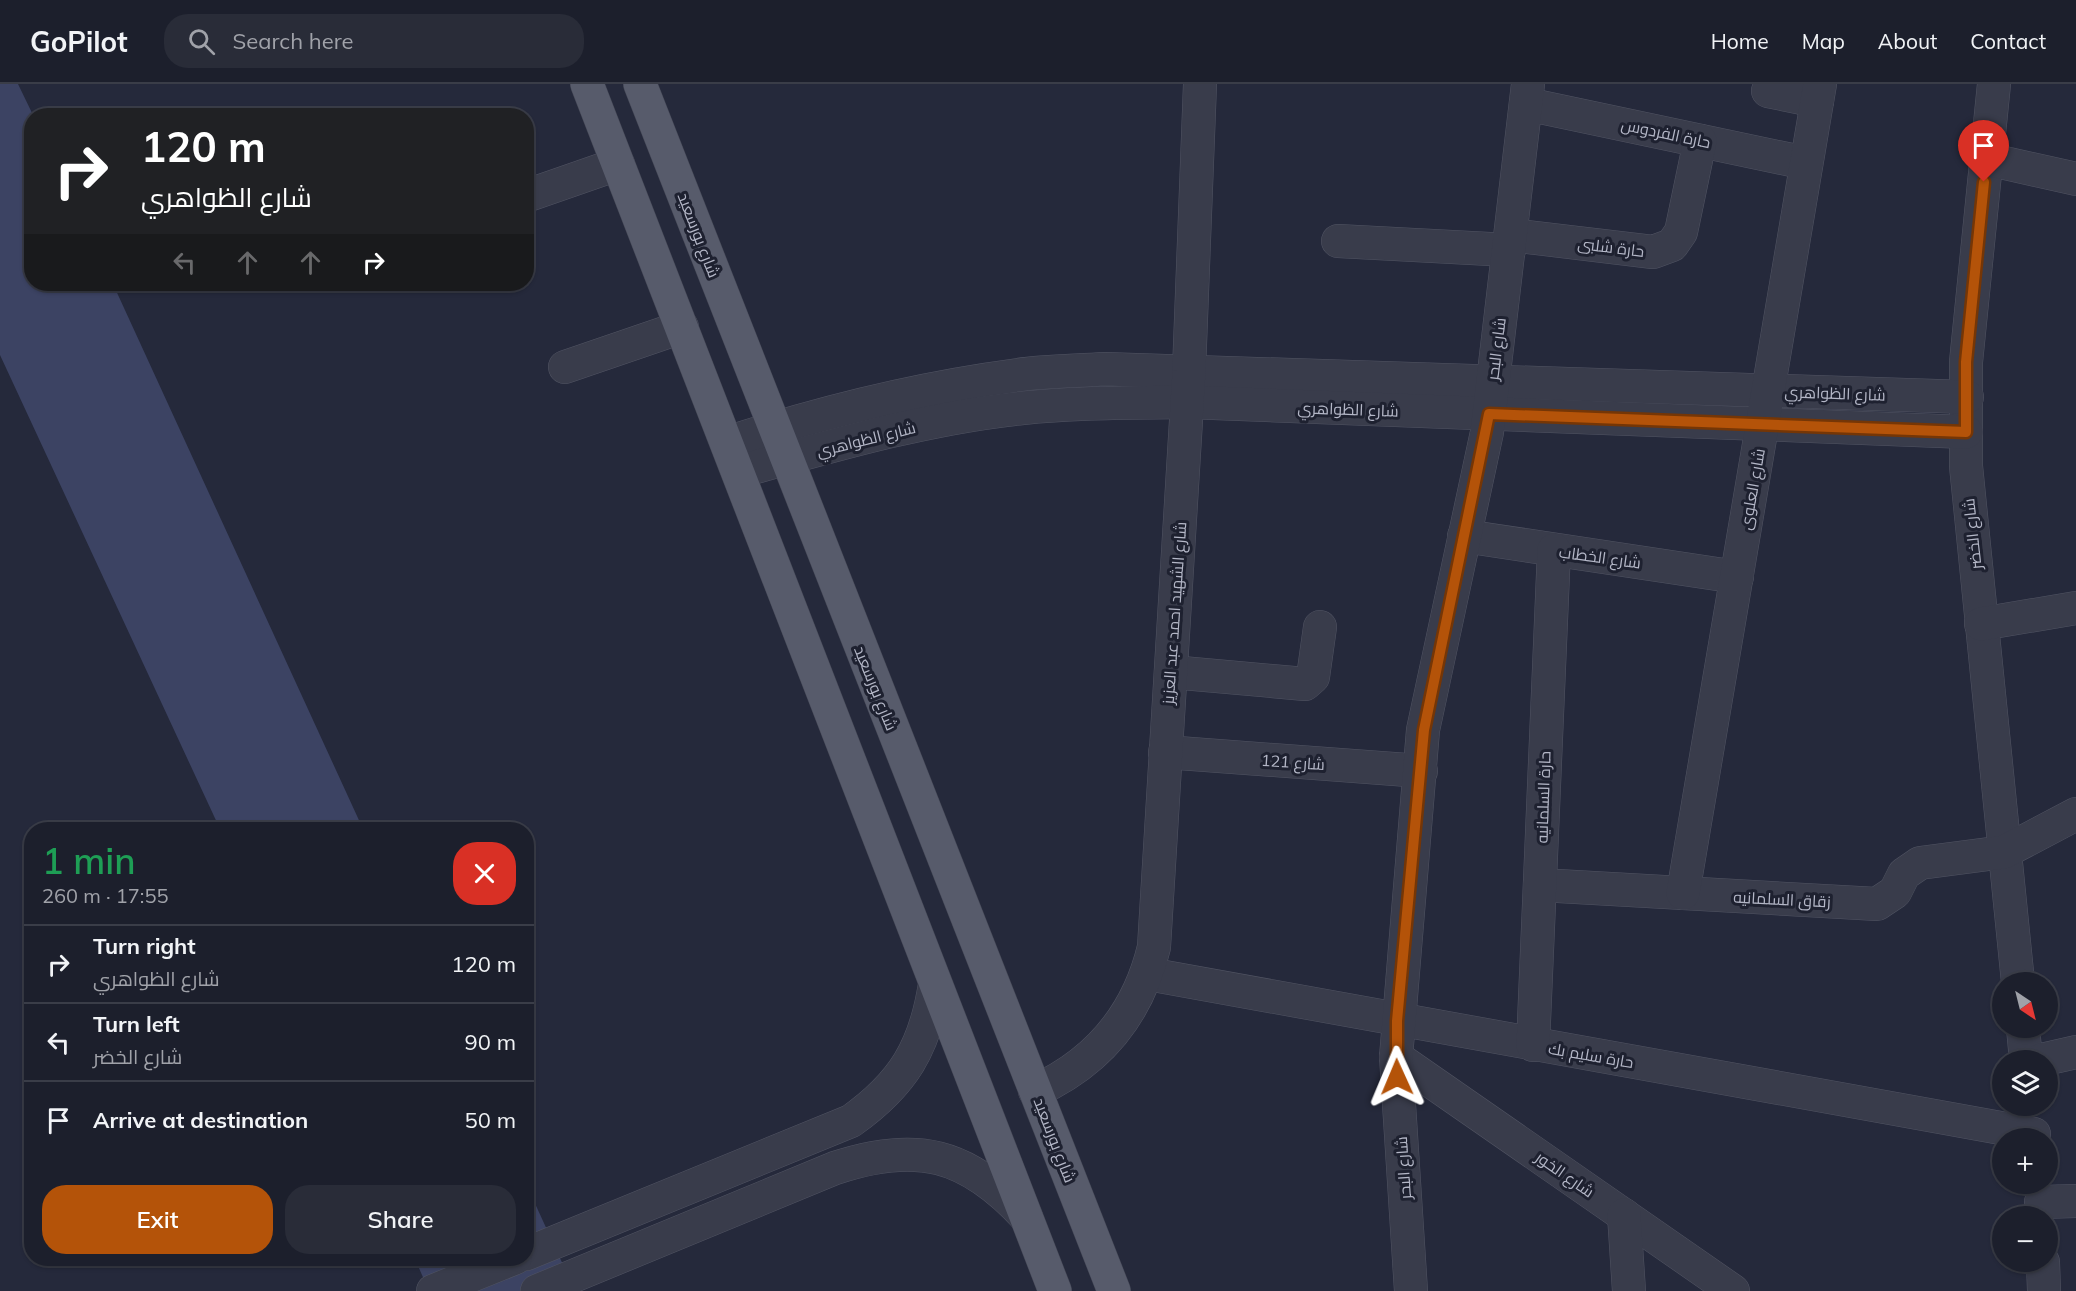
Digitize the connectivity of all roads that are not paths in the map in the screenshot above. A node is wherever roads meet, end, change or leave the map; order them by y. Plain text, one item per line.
1 (586, 84) edge
2 (640, 84) edge
3 (1200, 84) edge
4 (1994, 84) edge
5 (1768, 91) dead end
6 (1818, 92) edge
7 (1527, 94) edge
8 (1700, 141) junction
9 (1986, 159) junction
10 (1806, 163) junction
11 (618, 164) junction
12 (2076, 179) edge
13 (534, 193) edge
14 (1338, 241) dead end
15 (1510, 243) junction
16 (682, 327) junction
17 (565, 367) dead end
18 (1492, 381) junction
19 (1188, 387) junction
20 (1767, 391) junction
21 (1967, 397) junction
22 (1489, 414) junction
23 (1762, 425) junction
24 (773, 428) junction
25 (1966, 432) junction
26 (733, 457) junction
27 (786, 458) junction
28 (1464, 536) junction
29 (1554, 550) junction
30 (1737, 577) junction
31 (2076, 608) edge
32 (1981, 624) junction
33 (1320, 627) dead end
34 (1171, 672) junction
35 (1165, 752) junction
36 (1421, 771) junction
37 (2076, 814) edge
38 (2004, 852) junction
39 (1540, 885) junction
40 (1683, 893) junction
41 (2017, 972) edge
42 (1148, 974) junction
43 (935, 984) junction
44 (1397, 1021) junction
45 (1533, 1045) junction
46 (2076, 1052) edge
47 (2058, 1056) edge
48 (1396, 1057) junction
49 (1035, 1091) junction
50 (2033, 1126) edge
51 (2041, 1201) edge
52 (2076, 1201) edge
53 (1624, 1215) junction
54 (1026, 1217) junction
55 (534, 1251) edge
56 (495, 1266) edge
57 (2043, 1272) edge
58 (433, 1291) edge
59 (537, 1291) edge
60 (1055, 1291) edge
61 (1114, 1291) edge
62 (1411, 1291) edge
63 (1629, 1291) edge
64 (1733, 1291) edge
65 (2044, 1291) edge

1 - 11 main road
2 - 24 main road, شارع بورسعيد
3 - 19 street, شارع الشهيد احمد عبد العزيز
4 - 9 street, شارع الخضر
5 - 6 street
6 - 10 street, شارع العلوى
7 - 8 street, حارة الفردوس
7 - 15 street, شارع البحر
8 - 10 street, حارة الفردوس
8 - 15 street, حارة شلبى
9 - 12 street
9 - 21 street, شارع الخضر
10 - 20 street, شارع العلوى
11 - 13 street
11 - 16 main road
14 - 15 street
15 - 18 street, شارع البحر
16 - 17 street
16 - 26 main road
18 - 19 street, شارع الظواهري
18 - 20 street, شارع الظواهري
18 - 22 street, شارع البحر
19 - 22 street, شارع الظواهري
19 - 24 street, شارع الظواهري
19 - 27 street, شارع الظواهري
19 - 34 street, شارع الشهيد احمد عبد العزيز
20 - 21 street, شارع الظواهري
20 - 23 street, شارع العلوى
21 - 25 street, شارع الخضر
22 - 23 street, شارع الظواهري
22 - 28 street, شارع البحر
23 - 25 street, شارع الظواهري
23 - 30 street, شارع العلوى
24 - 26 street, شارع الظواهري
24 - 27 main road, شارع بورسعيد
25 - 32 street, شارع الخضر
26 - 27 street, شارع الظواهري
26 - 43 main road
27 - 49 main road, شارع بورسعيد
28 - 29 street, شارع الخطاب
28 - 36 street, شارع البحر
29 - 30 street, شارع الخطاب
29 - 39 street, حارة السلمانيه
30 - 40 street, شارع العلوى
31 - 32 street
32 - 38 street, شارع الخضر
33 - 34 street
34 - 35 street, شارع الشهيد احمد عبد العزيز
35 - 36 street, شارع 121
35 - 42 street, شارع الشهيد احمد عبد العزيز
36 - 44 street, شارع البحر
37 - 38 street
38 - 40 street, زقاق السلمانيه
38 - 41 street, شارع الخضر
39 - 40 street, زقاق السلمانيه
39 - 45 street, حارة السلمانيه
42 - 44 street, حارة سليم بك
42 - 49 street, شارع الشهيد احمد عبد العزيز
43 - 54 main road
43 - 55 street
44 - 45 street, حارة سليم بك
44 - 48 street, شارع البحر
45 - 50 street, حارة سليم بك
46 - 47 street
48 - 53 street, شارع الخور
48 - 62 street, شارع البحر
49 - 61 main road, شارع بورسعيد
51 - 52 street
53 - 63 street
53 - 64 street, شارع الخور
54 - 59 street
54 - 60 main road
56 - 58 street
57 - 65 street

